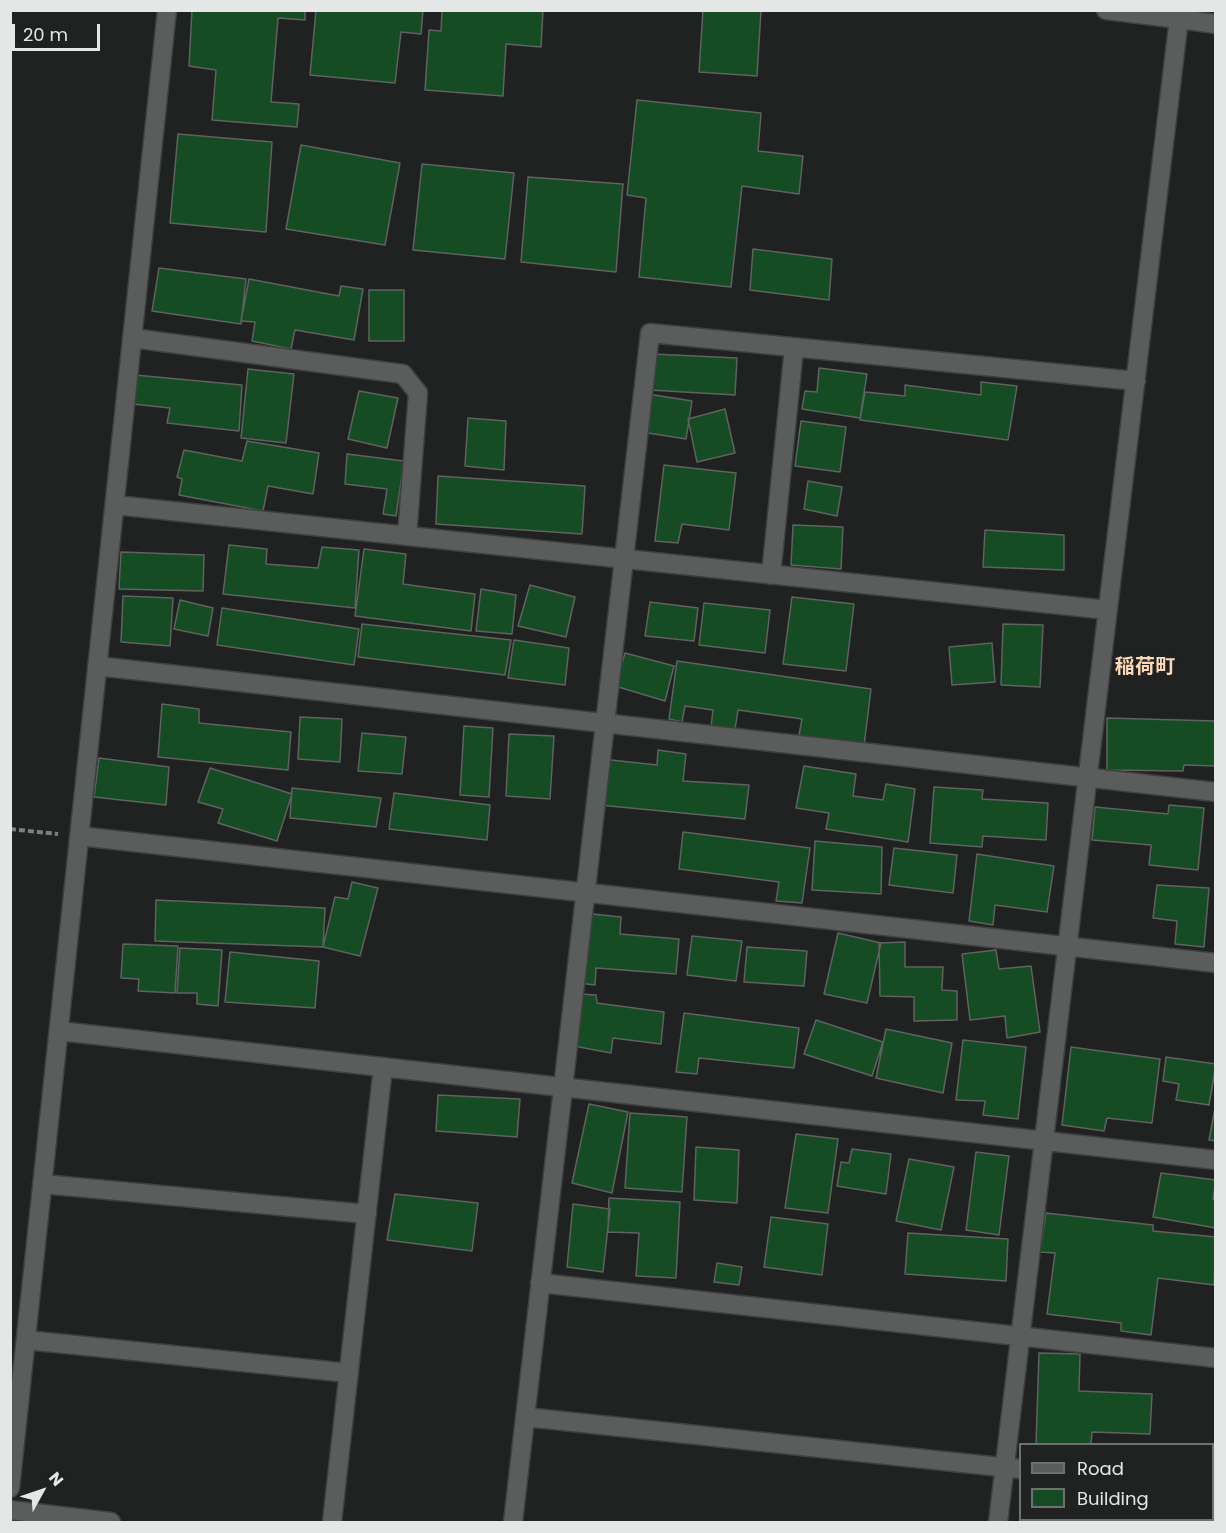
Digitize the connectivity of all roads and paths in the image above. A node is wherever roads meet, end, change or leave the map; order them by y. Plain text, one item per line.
1 (167, 10) edge
2 (1106, 10) edge
3 (1180, 15) edge
4 (1215, 24) edge
5 (132, 338) junction
6 (794, 348) junction
7 (1136, 381) junction
8 (115, 505) junction
9 (407, 536) junction
10 (624, 559) junction
11 (771, 575) junction
12 (1108, 610) junction
13 (97, 666) junction
14 (605, 724) junction
15 (1088, 778) junction
16 (1215, 792) edge
17 (10, 829) edge
18 (79, 836) junction
19 (585, 893) junction
20 (1068, 947) junction
21 (1215, 963) edge
22 (59, 1031) junction
23 (383, 1067) junction
24 (563, 1087) junction
25 (1044, 1141) junction
26 (1215, 1160) edge
27 (42, 1184) junction
28 (367, 1214) junction
29 (540, 1283) junction
30 (1021, 1337) junction
31 (26, 1340) junction
32 (1215, 1358) edge
33 (349, 1373) junction
34 (525, 1417) junction
35 (1013, 1468) edge
36 (10, 1488) edge
37 (10, 1510) edge
38 (111, 1522) edge
39 (332, 1522) edge
40 (513, 1522) edge
41 (998, 1522) edge

1 - 5 street
2 - 3 street
3 - 4 street
3 - 7 street
5 - 8 street
5 - 9 street
6 - 7 street
6 - 10 street
6 - 11 street
7 - 12 street
8 - 9 street
8 - 13 street
9 - 10 street
10 - 11 street
10 - 14 street
11 - 12 street
12 - 15 street
13 - 14 street
13 - 18 street
14 - 15 street
14 - 19 street
15 - 16 street
15 - 20 street
17 - 18 path
18 - 19 street
18 - 22 street
19 - 20 street
19 - 24 street
20 - 21 street
20 - 25 street
22 - 23 street
22 - 27 street
23 - 24 street
23 - 28 street
24 - 25 street
24 - 29 street
25 - 26 street
25 - 30 street
27 - 28 street
27 - 31 street
28 - 33 street
29 - 30 street
29 - 34 street
30 - 32 street
30 - 35 street
31 - 33 street
31 - 36 street
33 - 39 street
34 - 35 street
34 - 40 street
35 - 41 street
37 - 38 street

